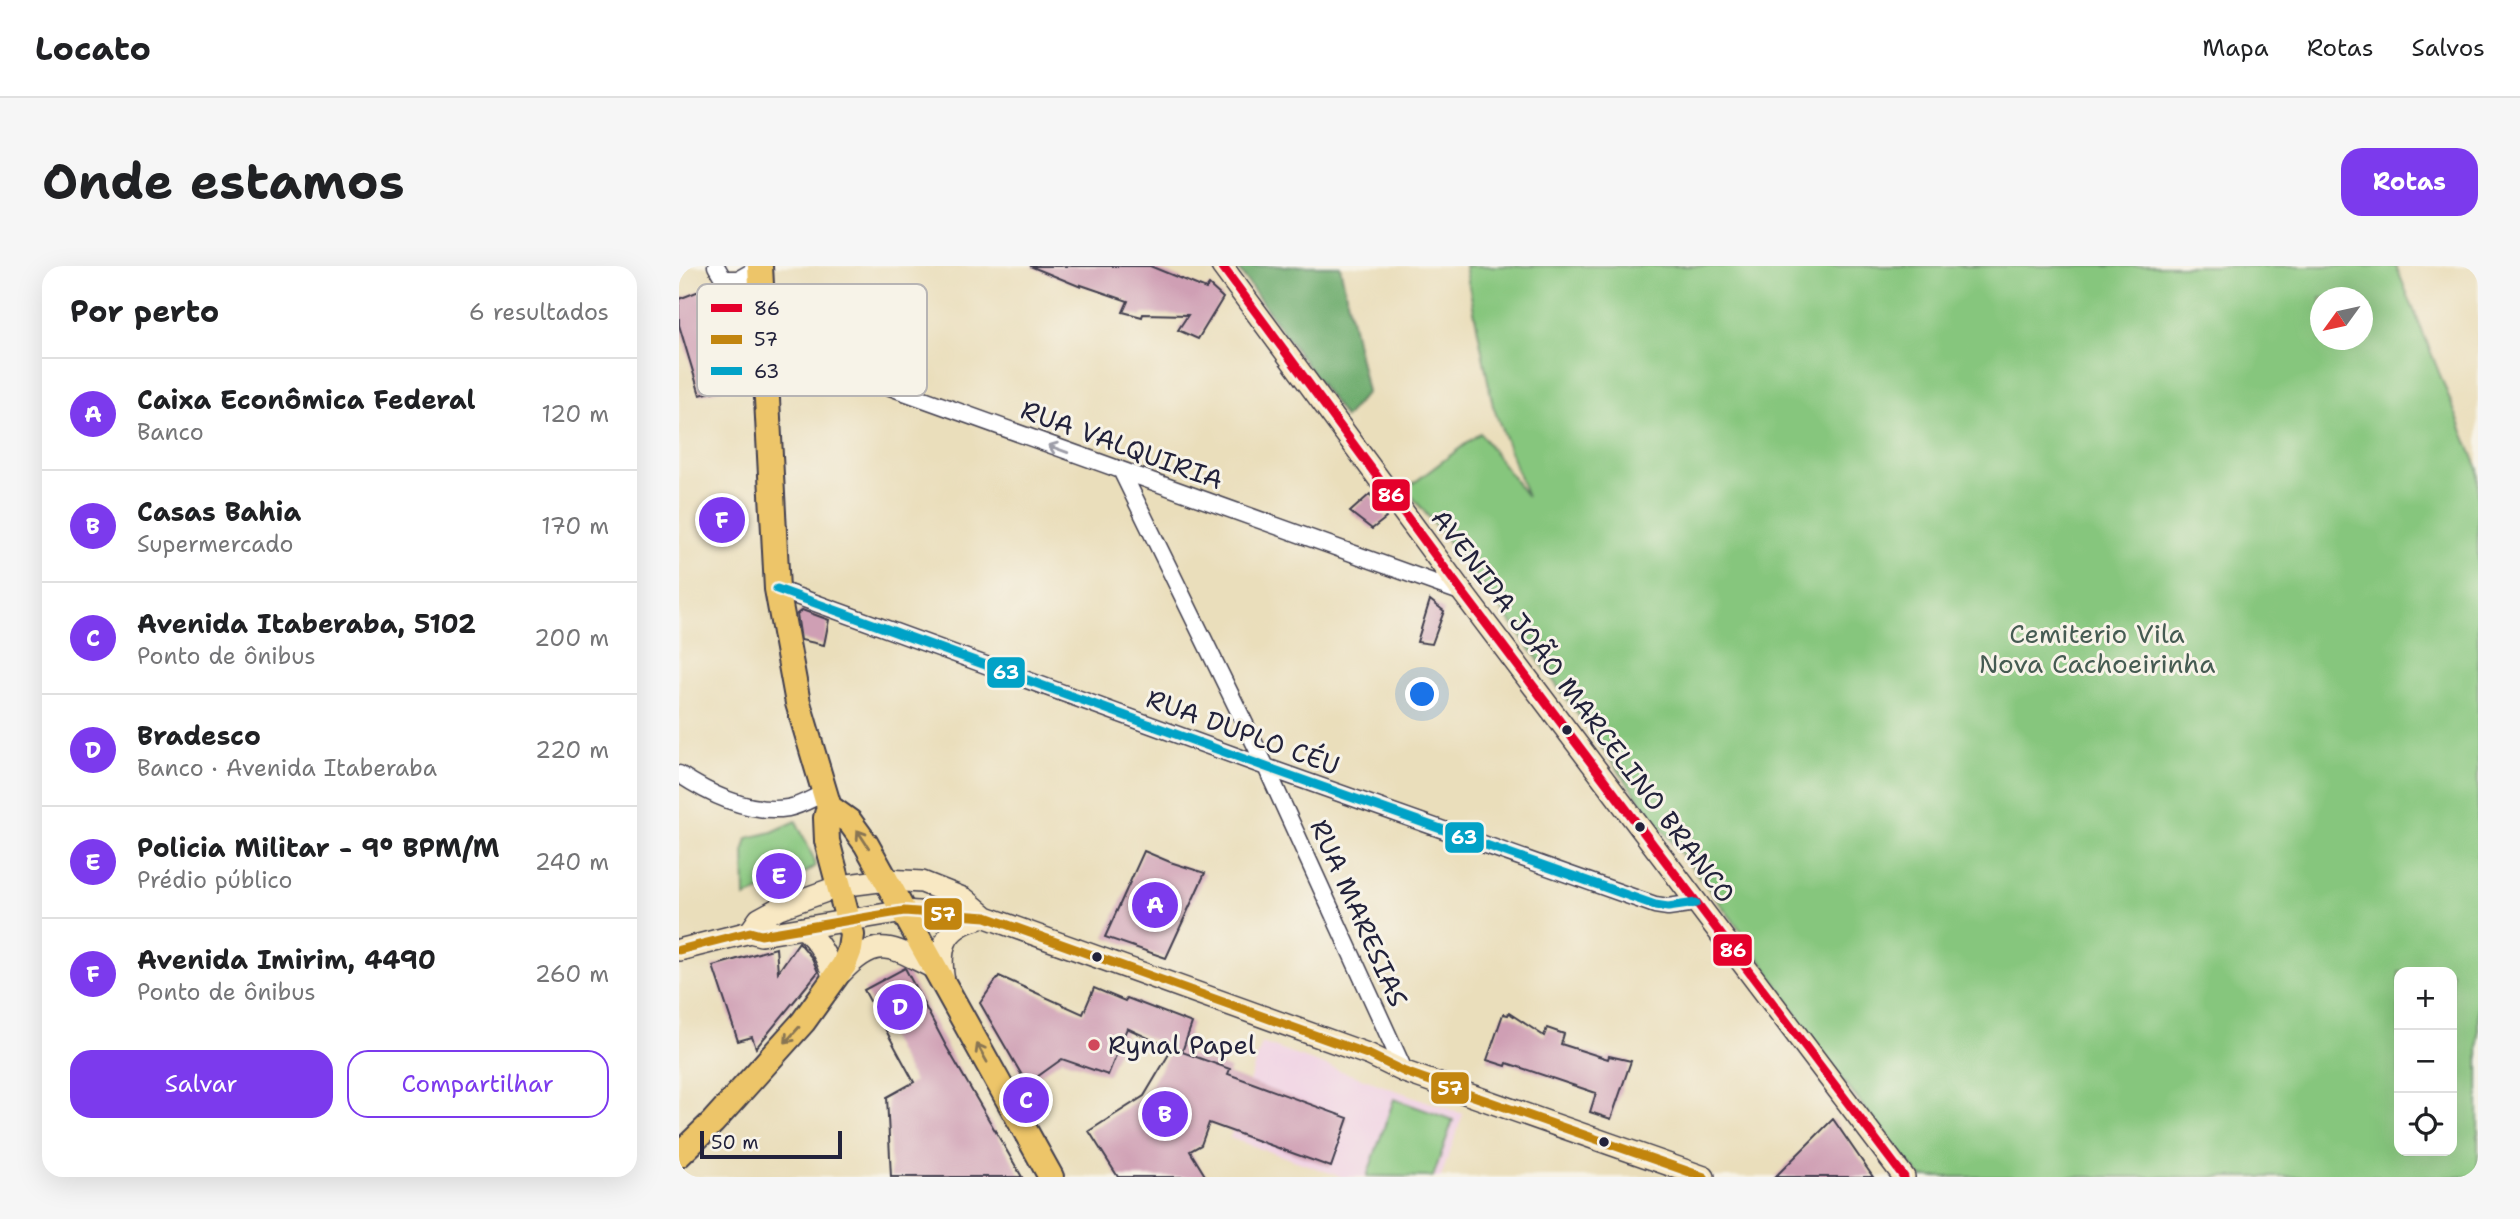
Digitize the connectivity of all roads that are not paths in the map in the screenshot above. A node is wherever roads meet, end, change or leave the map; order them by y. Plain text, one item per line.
1 (760, 267) edge
2 (1220, 267) edge
3 (720, 273) edge
4 (768, 396) edge
5 (913, 396) edge
6 (1122, 472) junction
7 (777, 589) junction
8 (1463, 593) junction
9 (1266, 767) junction
10 (679, 774) edge
11 (827, 800) junction
12 (887, 880) junction
13 (840, 887) junction
14 (1696, 903) junction
15 (904, 911) junction
16 (986, 917) junction
17 (849, 920) junction
18 (803, 928) junction
19 (750, 932) junction
20 (679, 950) edge
21 (940, 978) junction
22 (834, 981) junction
23 (1405, 1072) junction
24 (679, 1154) edge
25 (1051, 1177) edge
26 (1704, 1177) edge
27 (1904, 1177) edge

1 - 3 street
2 - 8 main road, AVENIDA JOÃO MARCELINO BRANCO
4 - 7 main road
6 -> 5 street, RUA VALQUIRIA
6 - 8 street, RUA VALQUIRIA
6 - 9 street, RUA MARESIAS
7 - 9 street, RUA DUPLO CÉU
7 - 11 main road
8 - 14 main road, AVENIDA JOÃO MARCELINO BRANCO
9 - 14 street, RUA DUPLO CÉU
9 - 23 street, RUA MARESIAS
10 - 11 street
12 -> 11 main road
11 - 13 main road
12 - 13 main road
12 - 15 main road
12 - 16 main road
13 - 17 main road
13 - 19 main road
14 - 27 main road, AVENIDA JOÃO MARCELINO BRANCO
15 - 16 main road
15 - 17 main road
15 - 21 main road
16 - 21 main road
16 - 23 main road
17 - 18 main road
17 - 22 main road
18 - 19 main road
18 - 22 main road
19 - 20 main road
21 - 22 main road
25 -> 21 main road
22 -> 24 main road
23 - 26 main road

